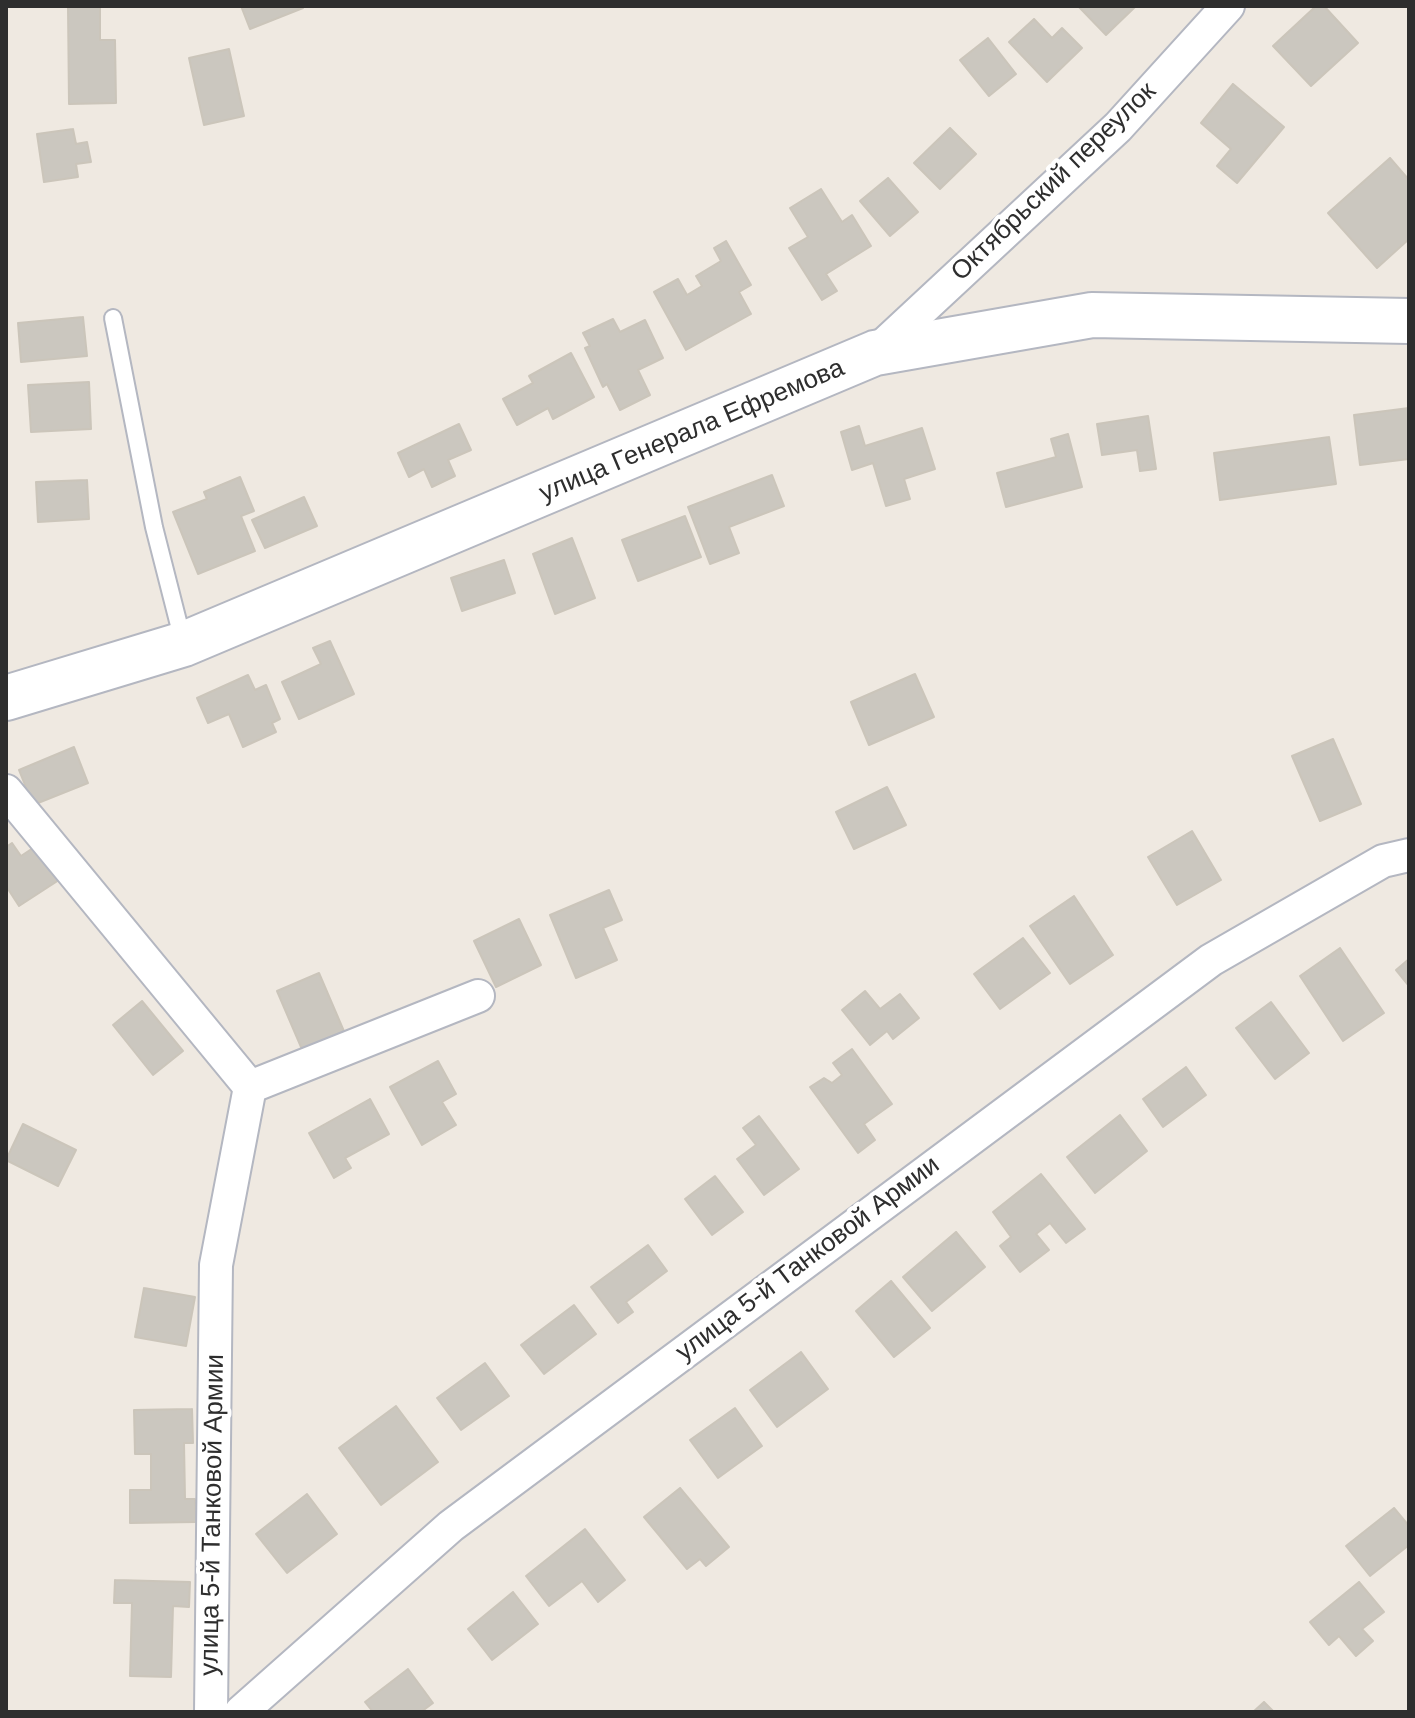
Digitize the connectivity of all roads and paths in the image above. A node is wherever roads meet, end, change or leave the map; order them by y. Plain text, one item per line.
1 (1228, 6) edge
2 (113, 318) dead end
3 (1409, 321) edge
4 (875, 353) junction
5 (184, 644) junction
6 (6, 698) edge
7 (6, 791) edge
8 (1409, 855) edge
9 (478, 996) dead end
10 (250, 1087) junction
11 (211, 1712) edge
12 (241, 1712) edge

1 - 4 street, Октябрьский переулок
2 - 5 lane
3 - 4 street, улица Генерала Ефремова
4 - 5 street, улица Генерала Ефремова
5 - 6 street, улица Генерала Ефремова
7 - 10 street
8 - 12 street, улица 5-й Танковой Армии
9 - 10 street
10 - 11 street, улица 5-й Танковой Армии

